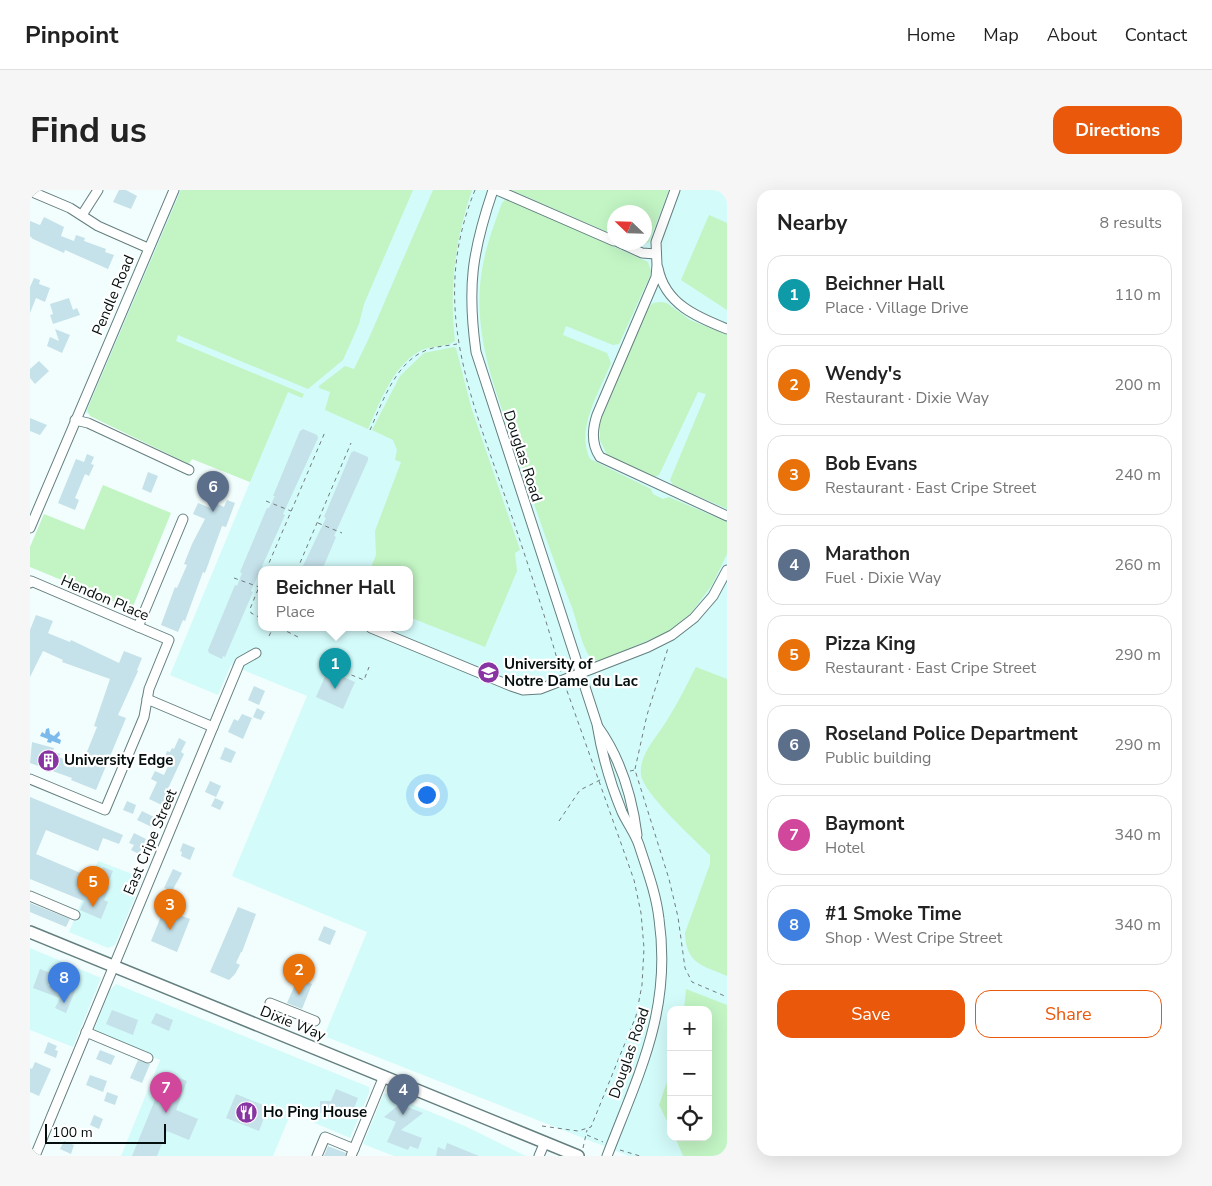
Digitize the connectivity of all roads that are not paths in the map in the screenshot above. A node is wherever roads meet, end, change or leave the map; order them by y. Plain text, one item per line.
1 (98, 190) edge
2 (174, 190) edge
3 (492, 190) edge
4 (497, 190) edge
5 (675, 190) edge
6 (30, 191) edge
7 (82, 215) junction
8 (607, 238) edge
9 (148, 248) junction
10 (637, 250) edge
11 (656, 254) junction
12 (658, 265) junction
13 (727, 329) edge
14 (75, 420) junction
15 (189, 470) dead end
16 (727, 516) edge
17 (183, 519) dead end
18 (30, 528) edge
19 (727, 570) edge
20 (30, 582) edge
21 (138, 627) junction
22 (378, 631) edge
23 (256, 653) dead end
24 (580, 673) junction
25 (147, 699) junction
26 (596, 724) junction
27 (213, 727) junction
28 (30, 779) edge
29 (637, 839) junction
30 (30, 896) edge
31 (75, 915) dead end
32 (30, 932) edge
33 (114, 966) junction
34 (270, 1003) dead end
35 (315, 1021) dead end
36 (86, 1032) junction
37 (148, 1058) dead end
38 (384, 1076) junction
39 (545, 1142) junction
40 (353, 1152) edge
41 (580, 1153) edge
42 (35, 1156) edge
43 (317, 1156) edge
44 (539, 1156) edge
45 (606, 1156) edge

1 - 7 street
2 - 9 street, Pendle Road
3 - 24 street, Douglas Road
4 - 8 street
5 - 11 street
6 - 7 street
7 - 9 street
9 - 14 street, Pendle Road
10 - 11 street
11 - 12 street
12 - 13 street
12 - 16 street
14 - 15 street
14 - 18 street, Pendle Road
17 - 21 street
19 - 24 street
20 - 21 street, Hendon Place
21 - 25 street, Hendon Place
22 - 24 street
23 - 27 street, East Cripe Street
24 - 26 street, Douglas Road
25 - 27 street
25 - 28 street
26 - 29 street, Douglas Road
26 - 29 street, Douglas Road
27 - 33 street, East Cripe Street
29 - 45 street, Douglas Road
30 - 31 street
32 - 33 main road, Dixie Way
33 - 36 street, East Cripe Street
33 - 38 main road, Dixie Way
34 - 35 street
36 - 37 street
36 - 42 street, East Cripe Street
38 - 39 main road, Dixie Way
38 - 40 street
39 - 41 main road, Dixie Way
39 - 44 street
40 - 43 street

